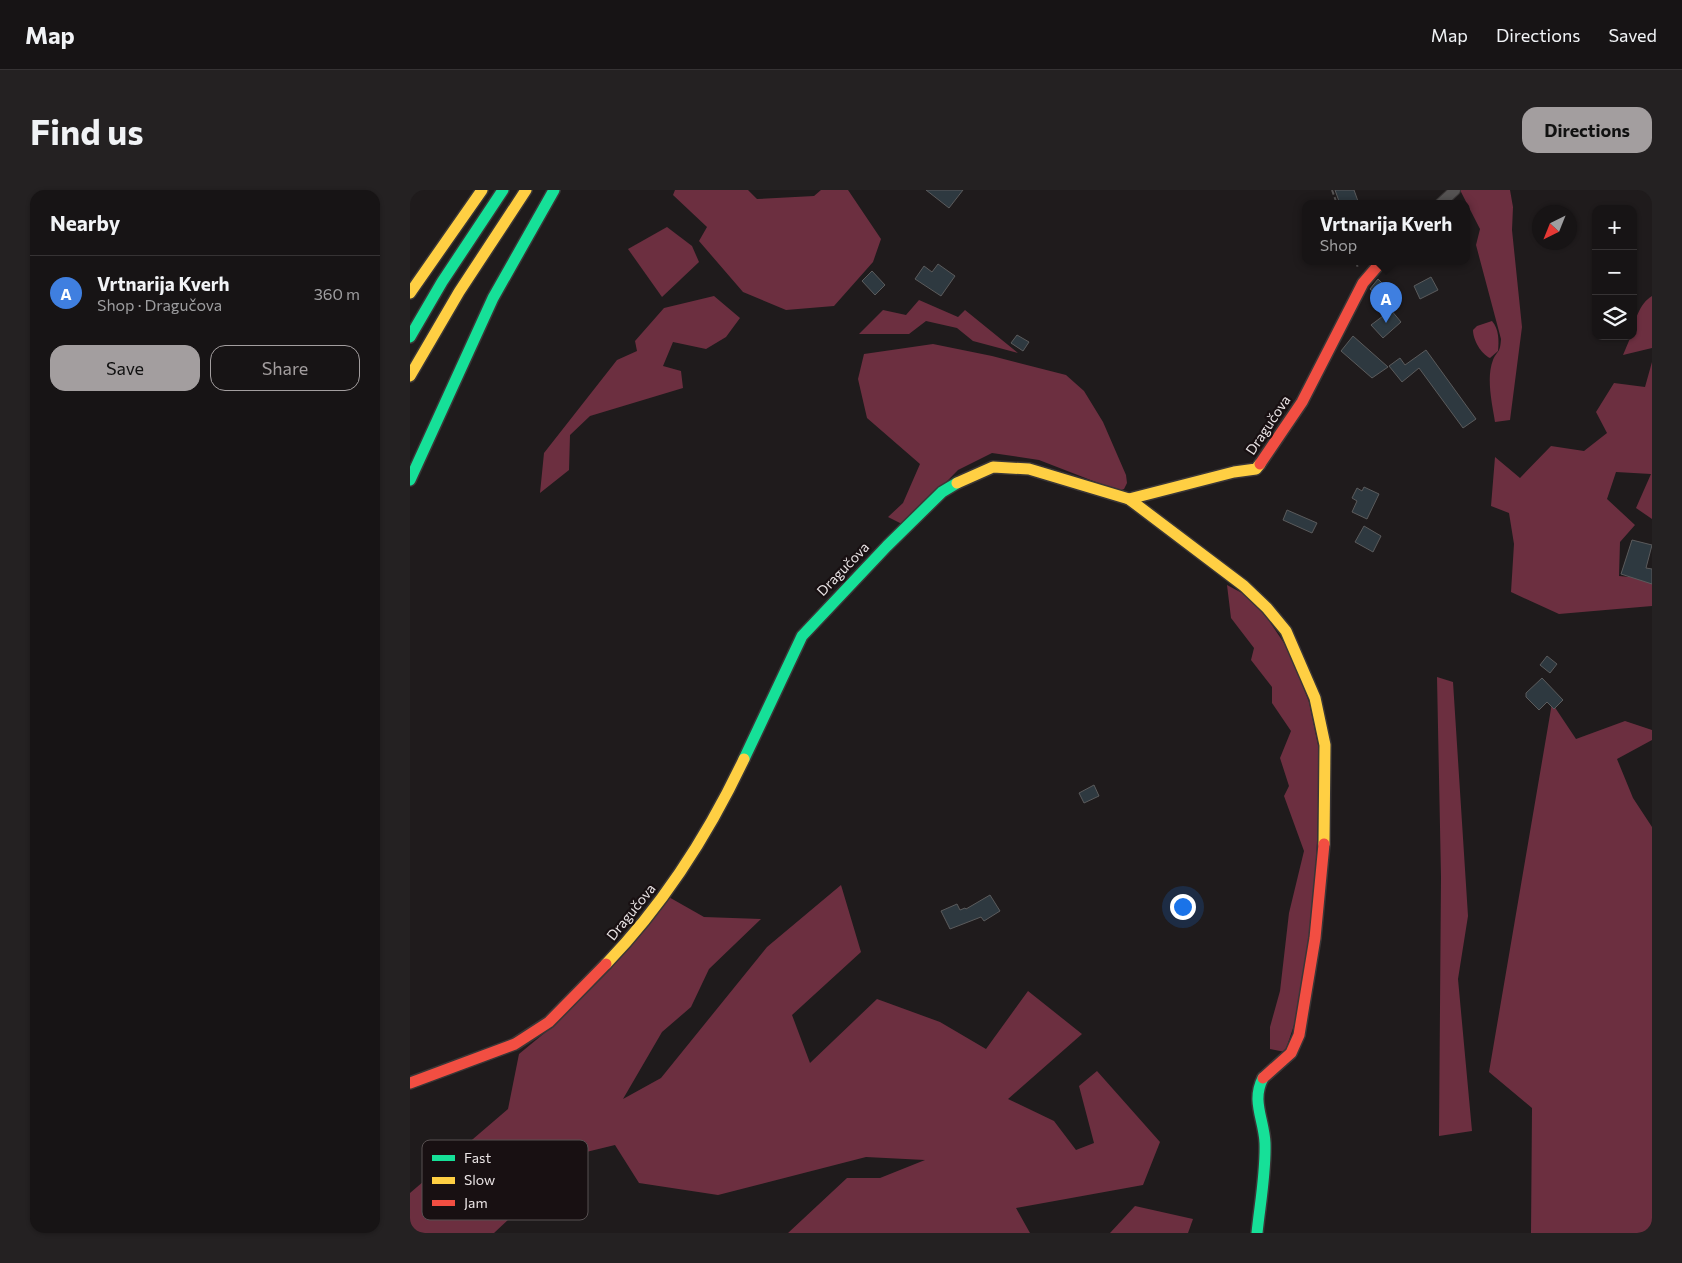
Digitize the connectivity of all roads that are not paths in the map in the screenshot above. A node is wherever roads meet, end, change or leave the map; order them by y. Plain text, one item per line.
1 (482, 190) edge
2 (503, 190) edge
3 (526, 190) edge
4 (554, 190) edge
5 (1456, 190) edge
6 (1445, 200) edge
7 (1378, 265) edge
8 (410, 293) edge
9 (410, 338) edge
10 (410, 376) edge
11 (410, 480) edge
12 (1129, 499) junction
13 (410, 1083) edge
14 (1256, 1233) edge

1 - 8 main road
2 - 9 main road
3 - 10 main road
4 - 11 main road
5 - 6 street
7 - 12 main road, Dragučova
12 - 13 main road, Dragučova
12 - 14 main road

